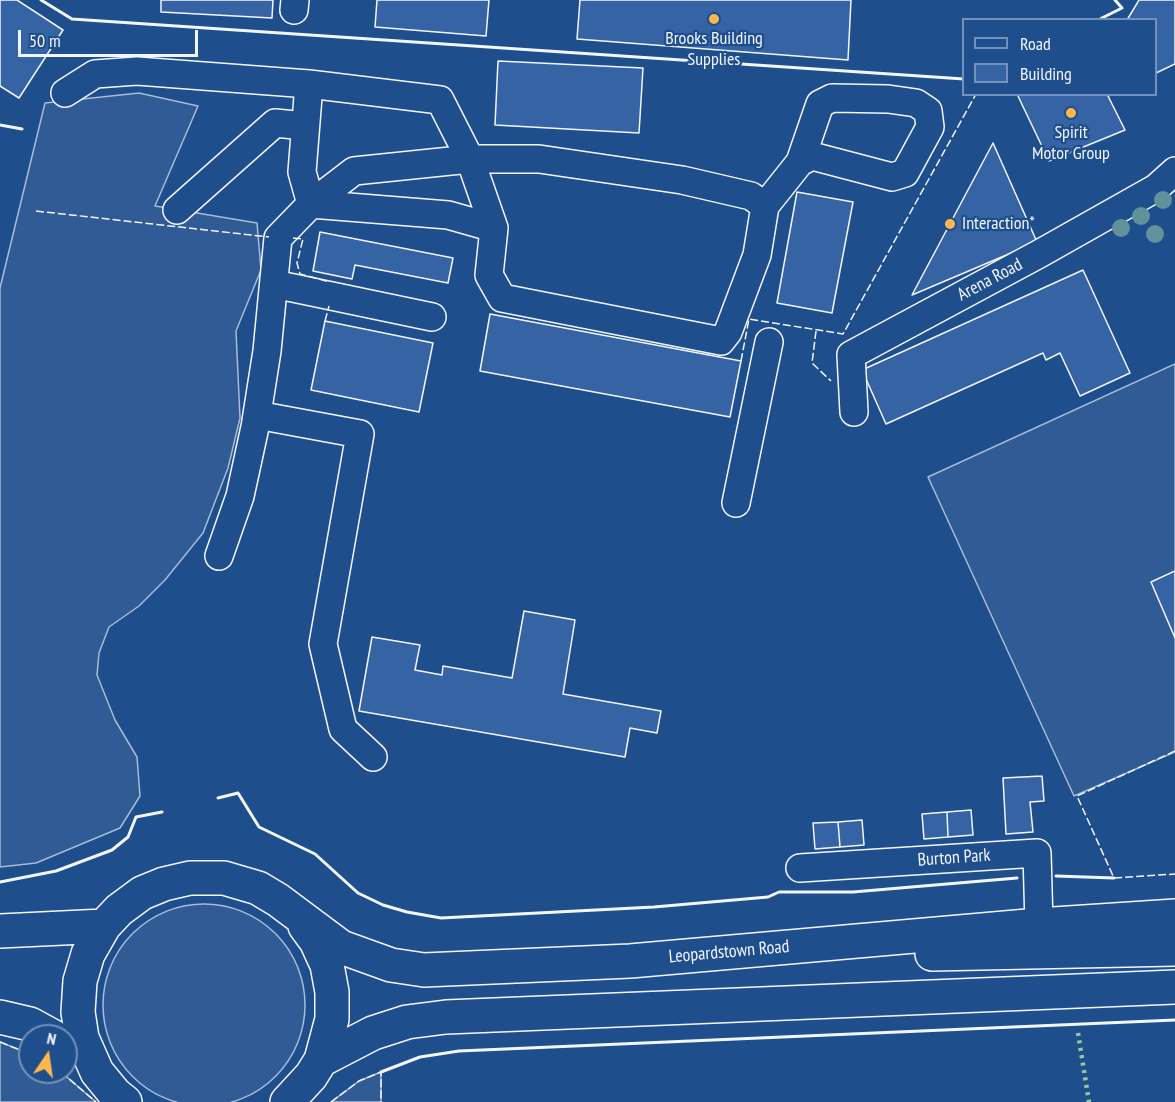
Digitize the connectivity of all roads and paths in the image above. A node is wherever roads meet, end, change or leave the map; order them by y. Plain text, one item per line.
1 (309, 84) junction
2 (65, 93) dead end
3 (305, 126) junction
4 (470, 159) junction
5 (800, 162) junction
6 (1175, 171) edge
7 (311, 204) junction
8 (765, 206) junction
9 (177, 210) dead end
10 (494, 228) junction
11 (274, 284) junction
12 (432, 316) dead end
13 (769, 342) dead end
14 (854, 412) dead end
15 (257, 415) junction
16 (736, 503) dead end
17 (219, 556) dead end
18 (373, 757) dead end
19 (800, 868) dead end
20 (297, 915) junction
21 (1175, 916) edge
22 (1039, 925) junction
23 (104, 926) junction
24 (0, 931) edge
25 (1175, 949) edge
26 (630, 961) junction
27 (1175, 987) edge
28 (0, 1017) edge
29 (30, 1024) edge
30 (78, 1055) edge
31 (321, 1060) junction
32 (97, 1072) junction
33 (125, 1102) edge
34 (287, 1102) edge

1 - 2 street
1 - 3 street
1 - 4 street
3 - 7 street
3 - 9 street
4 - 7 street
4 - 8 street
4 - 10 street
5 - 5 street
5 - 8 street
6 - 14 street, Arena Road
7 - 10 street
7 - 11 street
8 - 10 street
11 - 12 street
11 - 15 street
13 - 16 street
15 - 17 street
15 - 18 street
19 - 22 street, Burton Park
20 - 23 highway, Leopardstown Road
20 - 26 highway, Leopardstown Road
20 - 31 highway, Leopardstown Road
21 - 22 highway, Leopardstown Road
22 - 26 highway, Leopardstown Road
23 - 24 highway
23 - 32 highway, Leopardstown Road
25 - 26 highway
27 - 31 highway, Leopardstown Road
28 - 29 highway
30 - 32 highway
31 - 34 highway, Leopardstown Road
32 - 33 highway, Leopardstown Road

